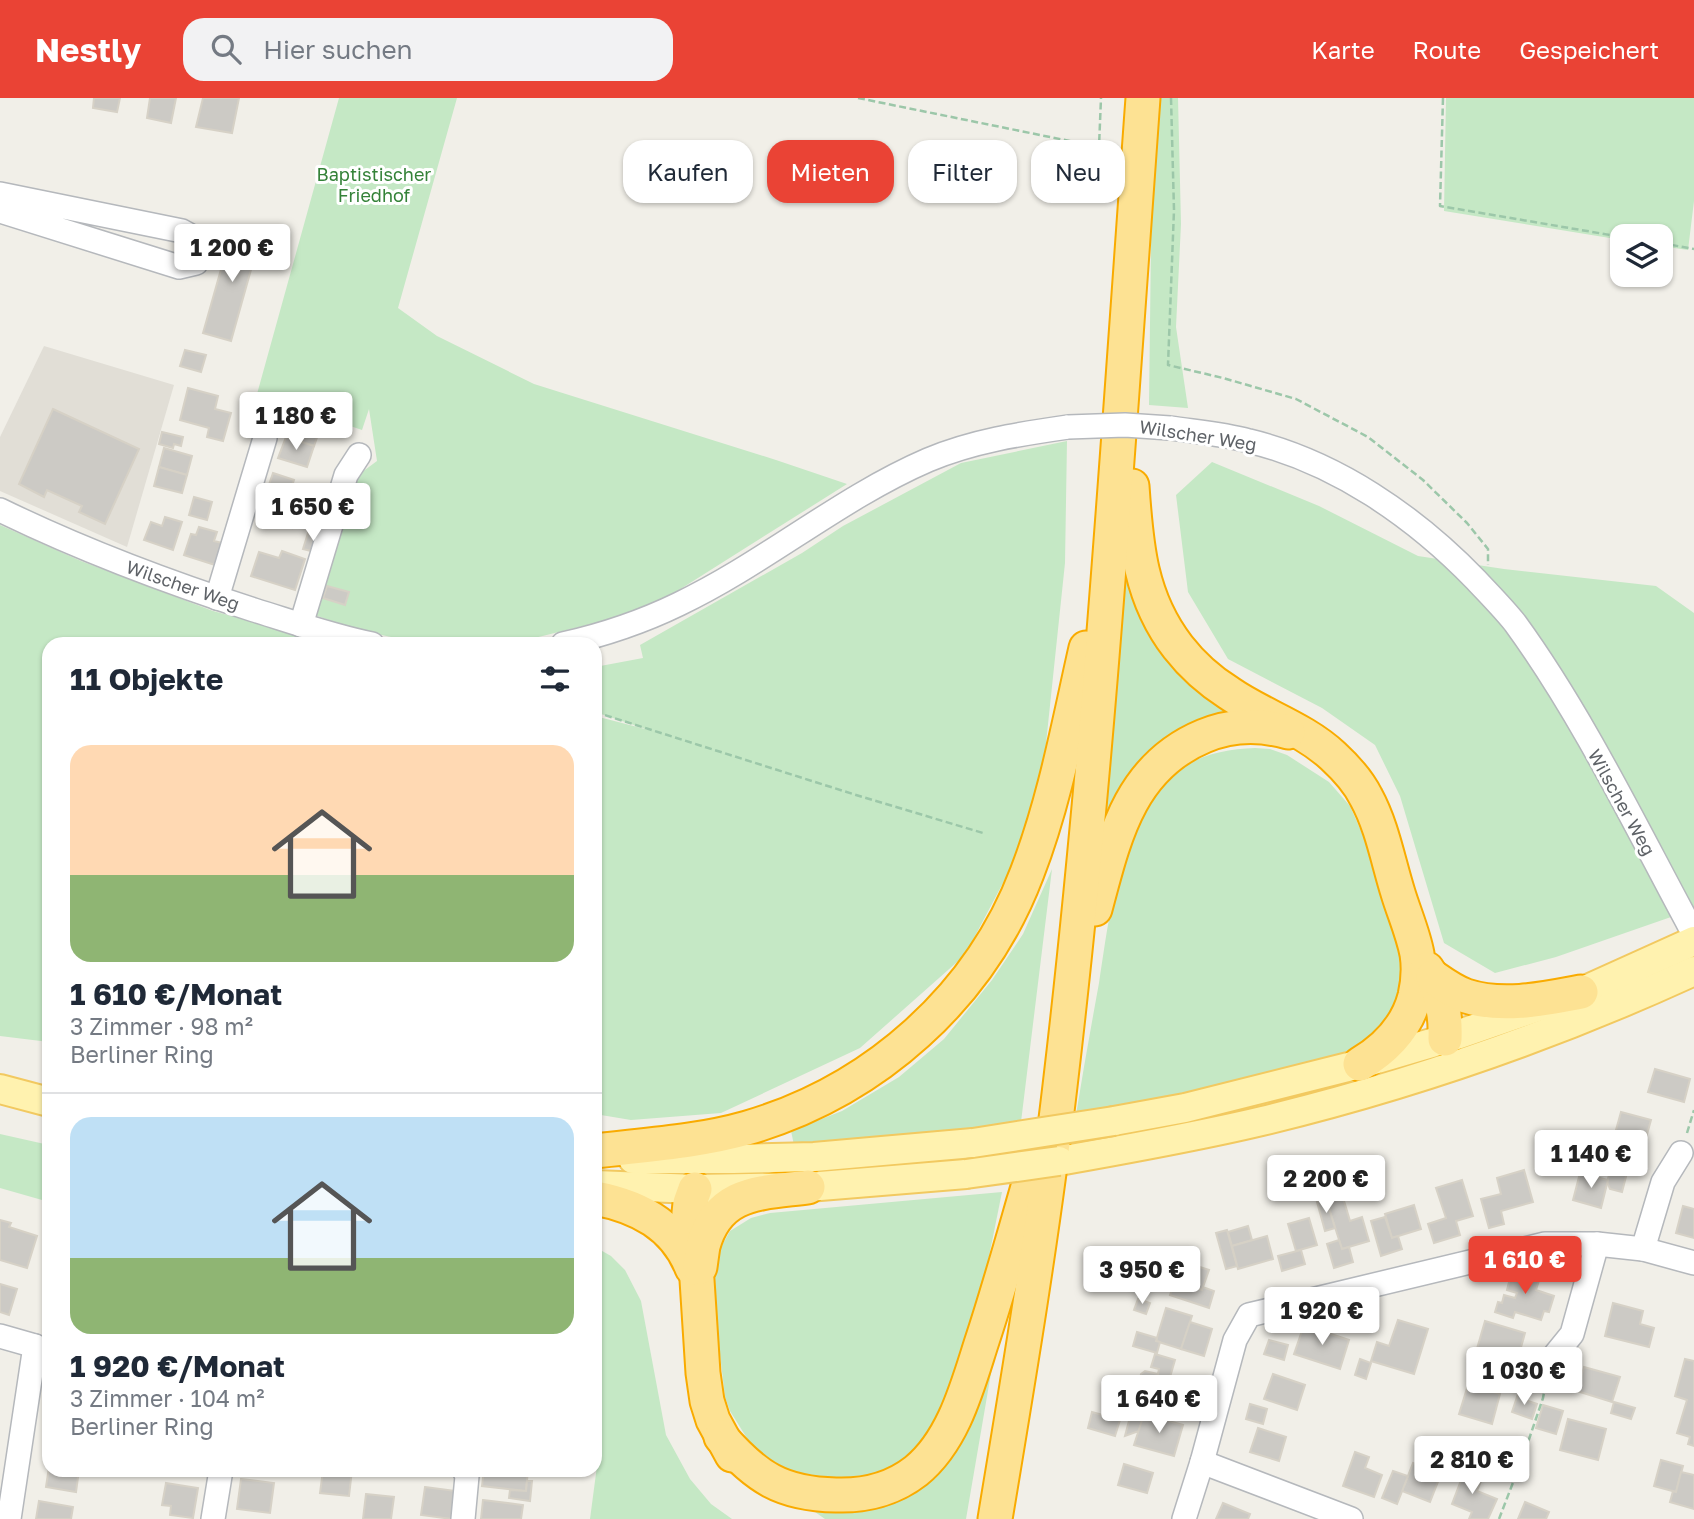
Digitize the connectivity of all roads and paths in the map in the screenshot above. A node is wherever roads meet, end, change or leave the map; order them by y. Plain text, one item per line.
1 (858, 98) edge
2 (1101, 98) edge
3 (1125, 98) edge
4 (1143, 98) edge
5 (1171, 98) edge
6 (1443, 98) edge
7 (0, 194) edge
8 (0, 211) edge
9 (1610, 235) edge
10 (1673, 245) edge
11 (1694, 249) edge
12 (1124, 380) junction
13 (265, 438) dead end
14 (359, 455) dead end
15 (0, 510) edge
16 (1488, 568) dead end
17 (217, 598) junction
18 (301, 625) junction
19 (346, 637) edge
20 (590, 637) edge
21 (1086, 648) junction
22 (602, 714) edge
23 (1315, 742) junction
24 (983, 833) dead end
25 (1690, 952) edge
26 (1422, 970) junction
27 (1581, 992) junction
28 (1069, 1010) junction
29 (1441, 1043) junction
30 (1474, 1060) junction
31 (1360, 1064) junction
32 (1415, 1079) junction
33 (0, 1082) edge
34 (0, 1089) edge
35 (42, 1091) edge
36 (42, 1100) edge
37 (1694, 1110) edge
38 (602, 1150) edge
39 (1681, 1153) joint
40 (602, 1157) edge
41 (733, 1159) junction
42 (1030, 1180) junction
43 (602, 1185) edge
44 (808, 1187) junction
45 (695, 1189) junction
46 (602, 1200) edge
47 (1597, 1244) junction
48 (1643, 1250) junction
49 (1694, 1262) edge
50 (697, 1280) junction
51 (0, 1336) edge
52 (42, 1339) edge
53 (1546, 1366) joint
54 (722, 1437) junction
55 (1202, 1462) junction
56 (220, 1477) edge
57 (467, 1477) edge
58 (9, 1519) edge
59 (214, 1519) edge
60 (463, 1519) edge
61 (813, 1519) edge
62 (977, 1519) edge
63 (995, 1519) edge
64 (1184, 1519) edge
65 (1351, 1519) edge
66 (1499, 1519) edge

1 - 2 path
3 - 21 highway
4 - 12 highway
5 - 16 path
6 - 9 path
7 - 8 street
10 - 11 path
12 - 23 highway
12 - 28 highway
13 - 17 street
14 - 18 street
15 - 17 street, Wilscher Weg
17 - 18 street, Wilscher Weg
18 - 19 street, Wilscher Weg
20 - 25 street, Wilscher Weg, bridge
21 - 38 highway
21 - 42 highway
22 - 24 path
23 - 26 highway
23 - 28 highway
25 - 27 main road
25 - 30 main road
26 - 27 highway
26 - 29 highway
26 - 31 highway
27 - 29 main road
28 - 63 highway
29 - 30 main road
29 - 31 main road
29 - 32 main road
30 - 32 main road
31 - 41 main road, bridge
32 - 44 main road, bridge
33 - 35 main road
34 - 36 main road
37 - 39 path
39 - 48 street
40 - 41 main road
41 - 45 main road
42 - 54 highway
42 - 62 highway
43 - 45 main road
44 - 45 main road
44 - 50 highway
45 - 50 highway
46 - 50 highway
47 - 48 street
47 - 53 street
47 - 55 street
48 - 49 street
50 - 54 highway
51 - 52 street
52 - 58 street
53 - 66 path
54 - 61 highway
55 - 64 street
55 - 65 street
56 - 59 street
57 - 60 street

